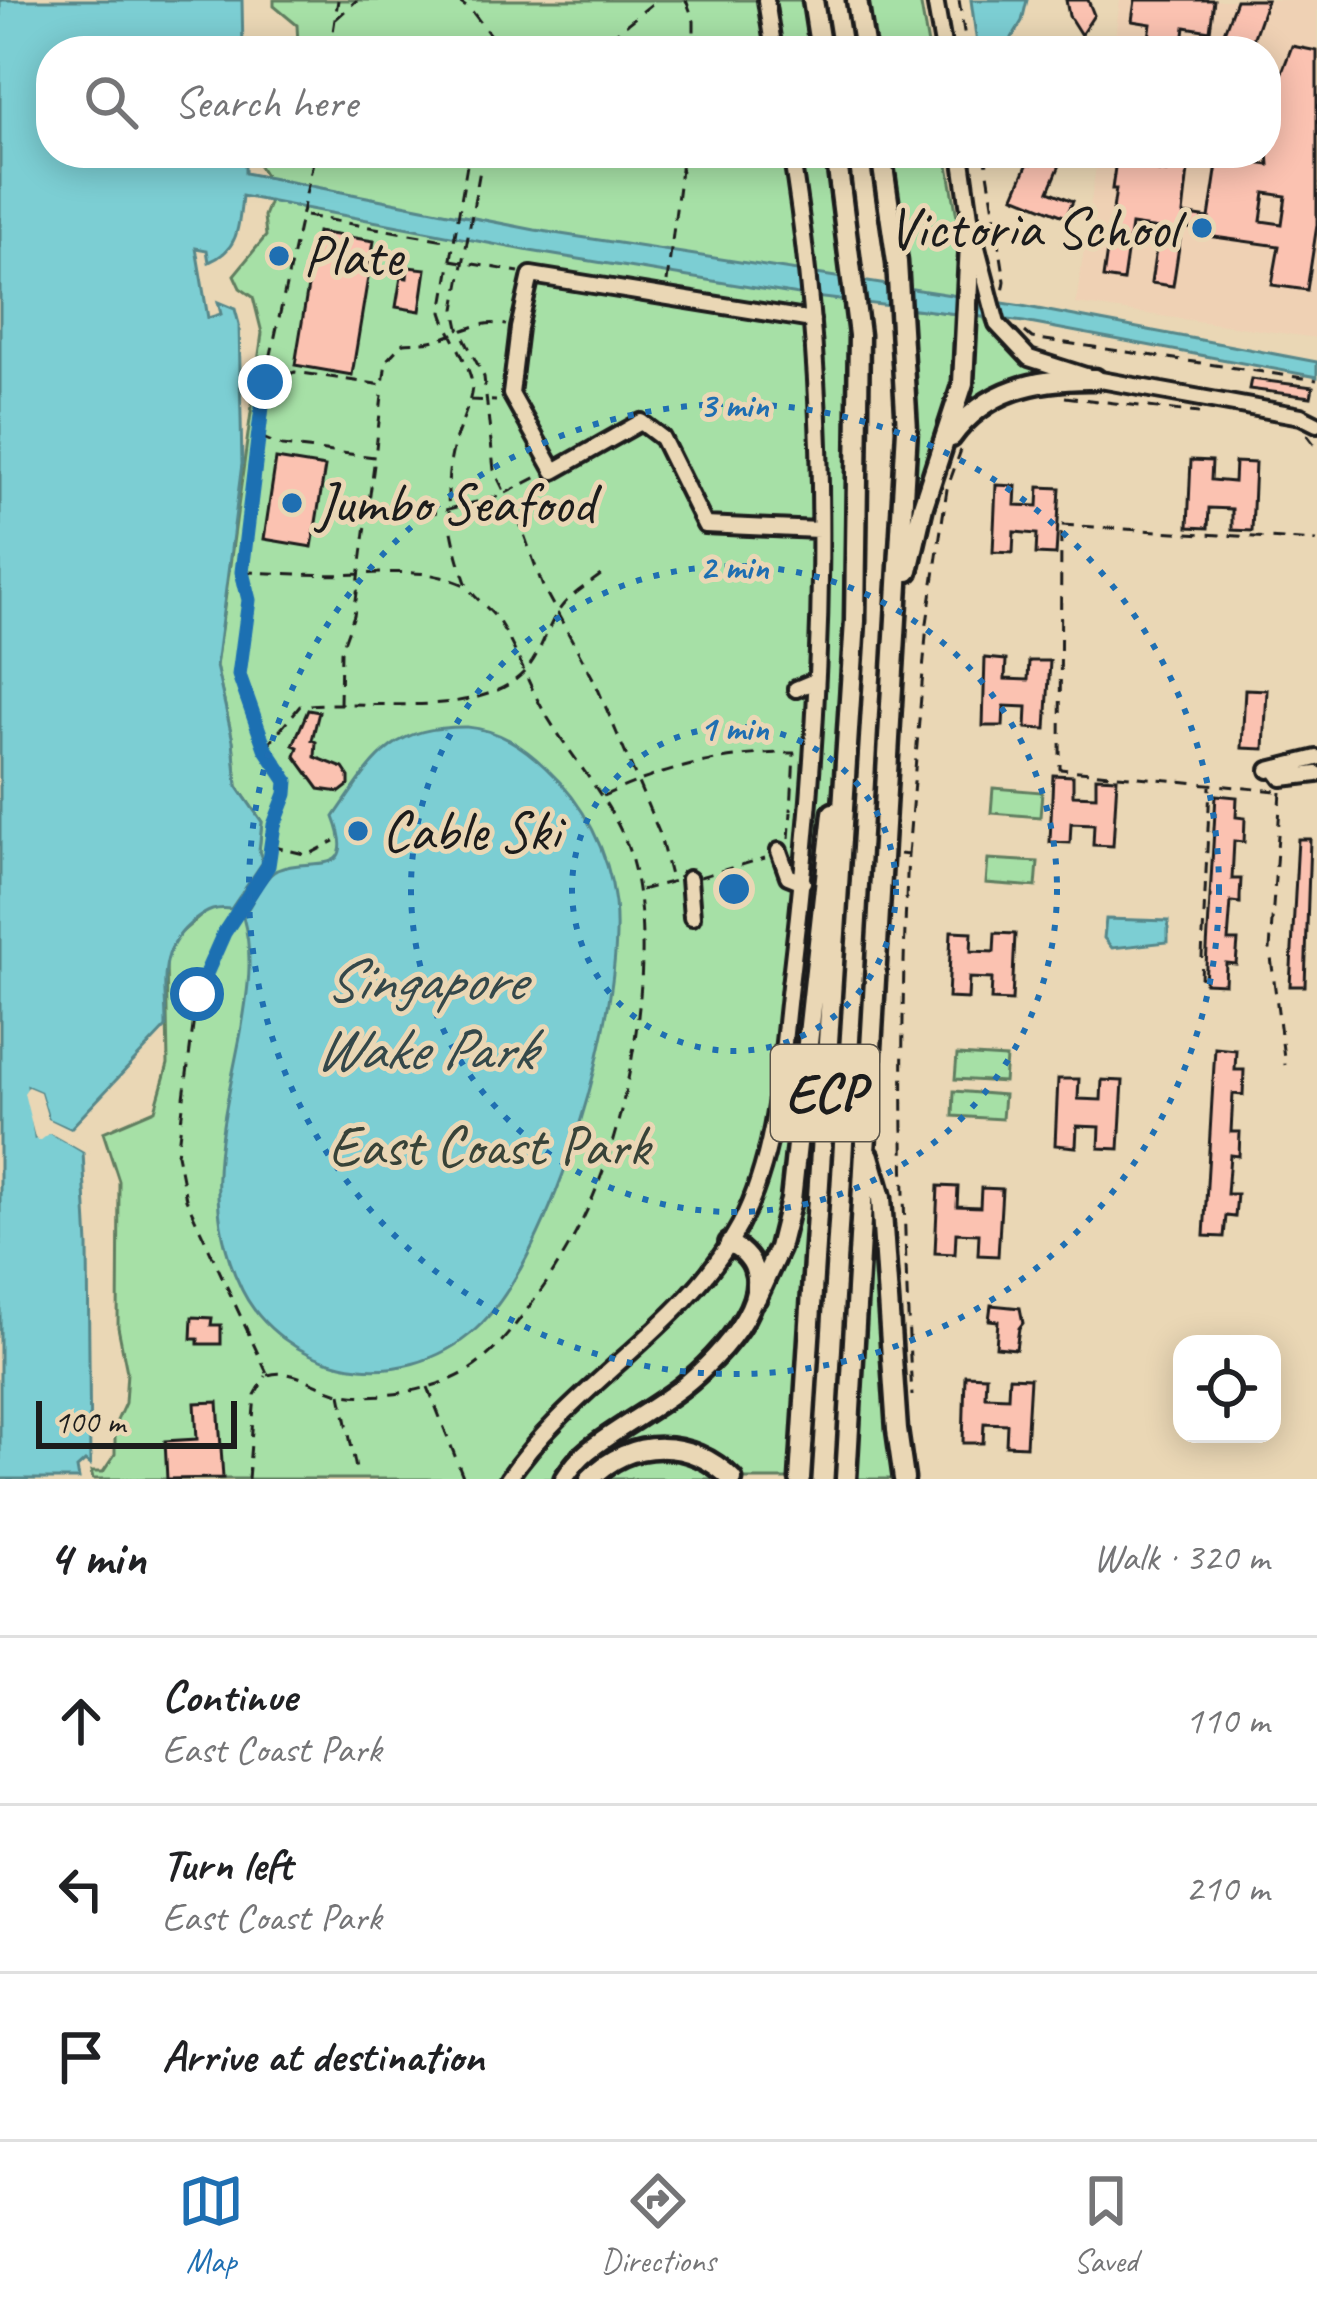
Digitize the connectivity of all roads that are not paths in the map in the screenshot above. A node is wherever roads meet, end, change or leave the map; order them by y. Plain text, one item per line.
1 (766, 0) edge
2 (813, 0) edge
3 (857, 0) edge
4 (935, 0) edge
5 (772, 36) edge
6 (818, 36) edge
7 (863, 36) edge
8 (941, 36) edge
9 (793, 168) edge
10 (838, 168) edge
11 (883, 168) edge
12 (963, 168) edge
13 (970, 224) joint
14 (977, 287) junction
15 (812, 320) junction
16 (1095, 379) junction
17 (1305, 419) edge
18 (1317, 424) edge
19 (952, 448) junction
20 (819, 530) junction
21 (898, 617) junction
22 (815, 681) junction
23 (796, 688) dead end
24 (850, 708) junction
25 (1317, 758) edge
26 (1317, 774) edge
27 (779, 851) road end
28 (803, 881) junction
29 (706, 893) dead end
30 (692, 917) dead end
31 (868, 1152) junction
32 (729, 1243) junction
33 (756, 1298) junction
34 (508, 1479) edge
35 (564, 1479) edge
36 (590, 1479) edge
37 (732, 1479) edge
38 (800, 1479) edge
39 (846, 1479) edge
40 (904, 1479) edge

1 - 5 street
2 - 6 highway
3 - 7 highway
4 - 8 street
9 - 15 street
10 - 24 highway, ECP
11 - 21 highway, ECP
12 - 13 street
13 - 14 highway
14 - 16 street
14 - 19 highway
15 - 20 street
15 - 20 street
16 - 17 street
16 - 19 highway
17 - 18 street
19 - 21 highway
20 - 22 street
21 - 31 highway, ECP
22 - 23 street
22 - 28 street
24 - 33 highway
24 - 38 highway, ECP
25 - 26 street
27 - 28 street
28 - 32 street
29 - 30 street
31 - 39 highway, ECP
31 - 40 highway
32 - 33 main road
32 - 34 street
33 - 35 main road
36 - 37 highway

